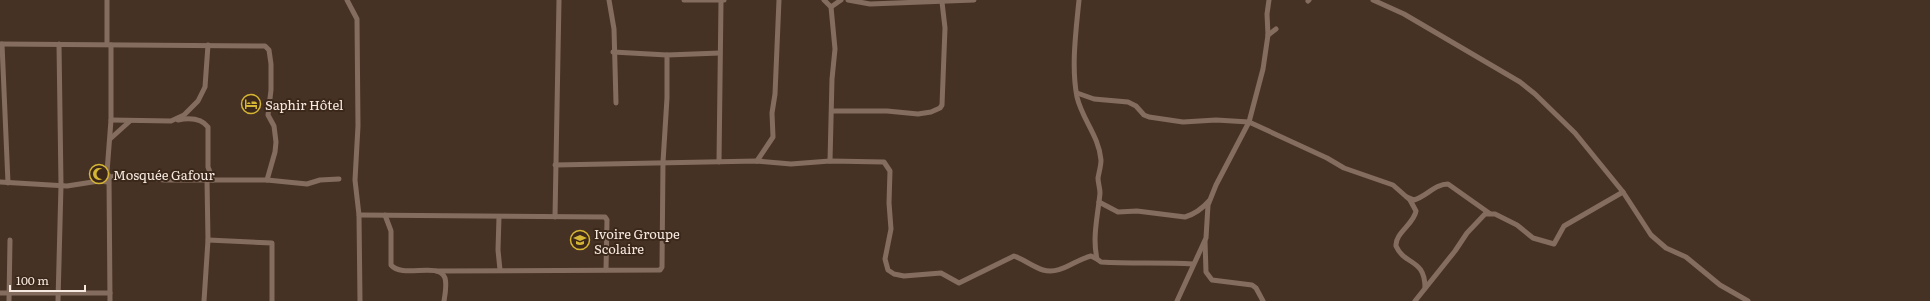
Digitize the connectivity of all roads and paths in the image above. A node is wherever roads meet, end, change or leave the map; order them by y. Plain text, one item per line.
1 (107, 0) edge
2 (347, 0) edge
3 (559, 0) edge
4 (609, 0) edge
5 (684, 0) edge
6 (723, 0) edge
7 (780, 0) edge
8 (824, 0) edge
9 (841, 0) edge
10 (848, 0) edge
11 (974, 0) edge
12 (1079, 0) edge
13 (1269, 0) edge
14 (1373, 0) edge
15 (942, 2) junction
16 (831, 7) junction
17 (1276, 29) dead end
18 (1268, 35) junction
19 (1, 44) edge
20 (59, 44) junction
21 (109, 44) junction
22 (208, 45) junction
23 (613, 52) junction
24 (720, 53) junction
25 (667, 55) junction
26 (1077, 93) junction
27 (616, 103) dead end
28 (832, 111) junction
29 (111, 120) junction
30 (130, 121) junction
31 (171, 121) junction
32 (1249, 122) junction
33 (110, 139) junction
34 (757, 161) junction
35 (830, 161) junction
36 (663, 162) junction
37 (719, 162) junction
38 (555, 165) junction
39 (109, 179) junction
40 (339, 179) dead end
41 (207, 180) junction
42 (213, 180) junction
43 (267, 180) junction
44 (0, 182) edge
45 (8, 183) junction
46 (61, 185) junction
47 (1623, 192) junction
48 (1403, 194) junction
49 (1211, 199) junction
50 (1099, 202) junction
51 (1489, 213) junction
52 (359, 215) junction
53 (385, 215) junction
54 (499, 217) junction
55 (555, 217) junction
56 (1206, 238) junction
57 (10, 240) dead end
58 (208, 240) junction
59 (1097, 259) junction
60 (1194, 264) junction
61 (500, 270) junction
62 (606, 270) junction
63 (436, 271) junction
64 (1425, 288) junction
65 (58, 293) junction
66 (110, 293) junction
67 (0, 294) edge
68 (9, 294) junction
69 (9, 301) edge
70 (58, 301) edge
71 (110, 301) edge
72 (204, 301) edge
73 (272, 301) edge
74 (360, 301) edge
75 (444, 301) edge
76 (1178, 301) edge
77 (1263, 301) edge
78 (1415, 301) edge
79 (1748, 301) edge

1 - 21 street
2 - 52 street
3 - 38 street
4 - 23 street
5 - 6 street
6 - 24 street
7 - 34 street
8 - 16 street
9 - 16 street
10 - 15 street
11 - 15 street
12 - 26 street
13 - 18 street
14 - 47 street
15 - 28 street
16 - 28 street
17 - 18 street
18 - 32 street
19 - 20 street
19 - 45 street
20 - 21 street
20 - 46 street
21 - 22 street
21 - 29 street
22 - 31 street
22 - 43 street
23 - 25 street
23 - 27 street
24 - 25 street
24 - 37 street
25 - 36 street
26 - 32 street
26 - 50 street
28 - 35 street
29 - 30 street
29 - 33 street
30 - 31 street
30 - 33 street
31 - 42 street
32 - 48 street
32 - 49 street
33 - 39 street
34 - 35 street
34 - 37 street
35 - 59 street
36 - 37 street
36 - 38 street
36 - 62 street
38 - 55 street
39 - 41 street
39 - 46 street
39 - 66 street
40 - 43 street
41 - 42 street
41 - 58 street
42 - 43 street
44 - 45 street
45 - 46 street
46 - 65 street
47 - 51 street
47 - 79 street
48 - 51 street
48 - 64 street
49 - 50 street
49 - 56 street
50 - 59 street
51 - 64 street
52 - 53 street
52 - 74 street
53 - 54 street
53 - 63 street
54 - 55 street
54 - 61 street
55 - 62 street
56 - 60 street
56 - 77 street
57 - 68 street
58 - 72 street
58 - 73 street
59 - 60 street
60 - 76 street
61 - 62 street
61 - 63 street
63 - 75 street
64 - 78 street
65 - 66 street
65 - 68 street
65 - 70 street
66 - 71 street
67 - 68 street
68 - 69 street

